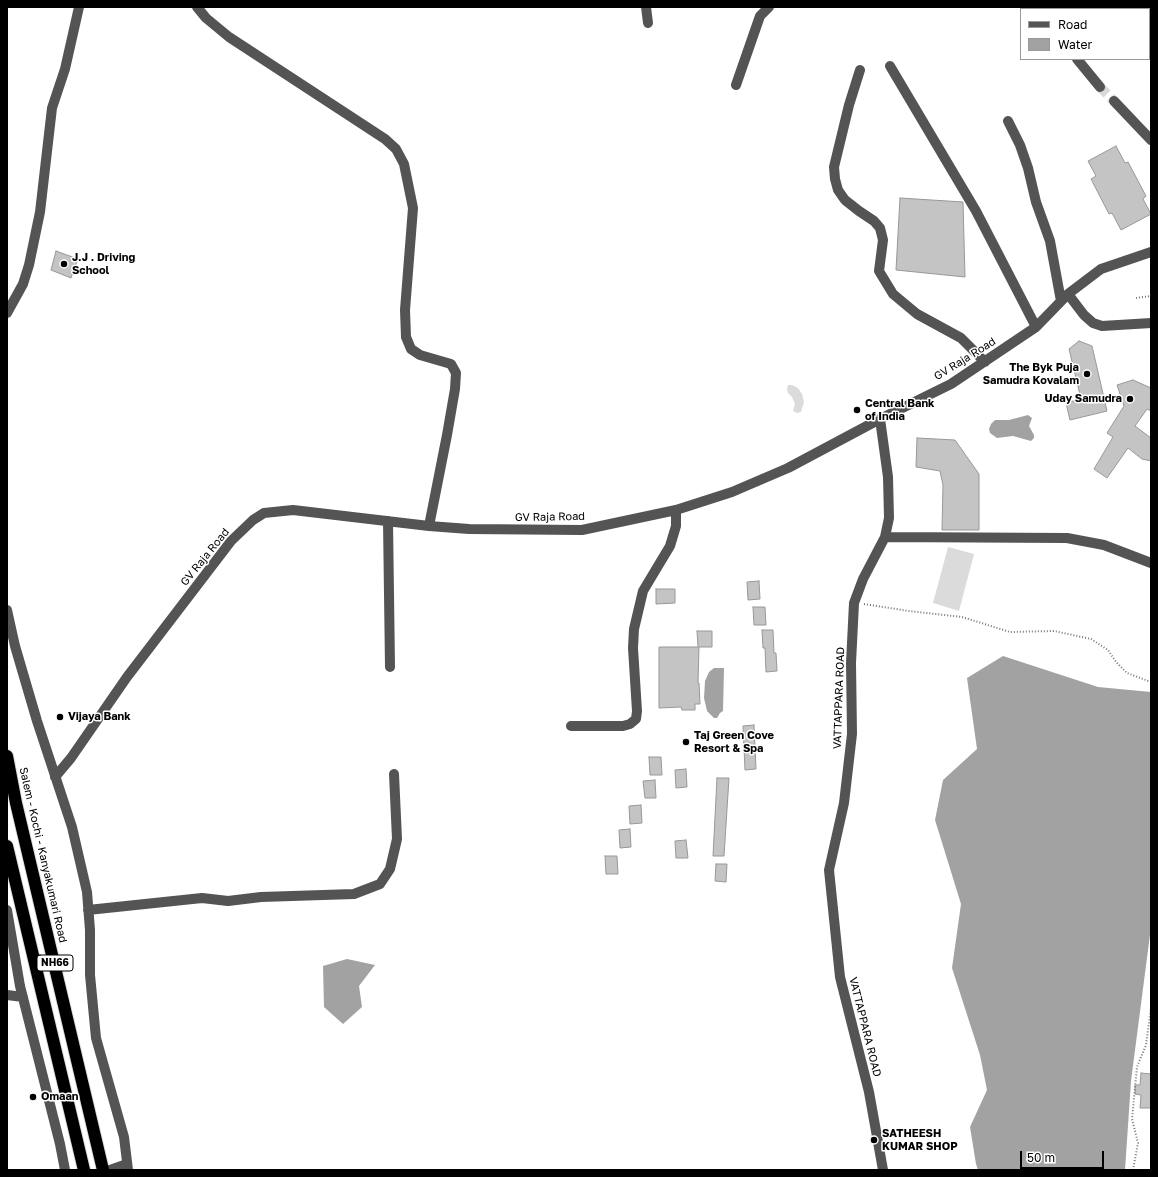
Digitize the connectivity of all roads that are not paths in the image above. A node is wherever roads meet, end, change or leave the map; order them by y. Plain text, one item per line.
1 (79, 7) edge
2 (197, 7) edge
3 (646, 7) edge
4 (769, 7) edge
5 (648, 23) dead end
6 (1078, 60) edge
7 (890, 66) dead end
8 (860, 70) dead end
9 (736, 85) dead end
10 (1100, 87) tunnel mouth
11 (1114, 101) tunnel mouth
12 (1008, 121) dead end
13 (1151, 140) edge
14 (1151, 252) edge
15 (1065, 298) junction
16 (7, 313) edge
17 (1151, 323) edge
18 (1036, 327) junction
19 (985, 362) junction
20 (880, 419) junction
21 (676, 510) junction
22 (388, 521) junction
23 (429, 526) junction
24 (885, 537) junction
25 (1151, 563) edge
26 (7, 610) edge
27 (11, 647) edge
28 (390, 666) dead end
29 (571, 726) dead end
30 (7, 756) edge
31 (394, 774) dead end
32 (55, 777) junction
33 (12, 804) edge
34 (7, 846) edge
35 (7, 910) edge
36 (88, 910) junction
37 (7, 995) edge
38 (23, 996) junction
39 (127, 1167) edge
40 (65, 1170) edge
41 (84, 1170) edge
42 (103, 1170) edge
43 (110, 1170) edge
44 (883, 1170) edge

1 - 16 street
2 - 23 street
3 - 5 street
4 - 9 street
6 - 10 street
7 - 18 street
8 - 19 street
11 - 13 street
12 - 15 street
14 - 15 street, GV Raja Road
15 - 17 street
15 - 18 street, GV Raja Road
18 - 19 street, GV Raja Road
19 - 20 street, GV Raja Road
20 - 21 street, GV Raja Road
20 - 24 street, VATTAPPARA ROAD
21 - 23 street, GV Raja Road
21 - 29 street
22 - 23 street, GV Raja Road
22 - 28 street
22 - 32 street, GV Raja Road
24 - 25 street
24 - 44 street, VATTAPPARA ROAD
26 - 27 street
27 - 32 street
30 - 33 highway, Salem - Kochi - Kanyakumari Road / NH66
31 - 36 street
32 - 36 street
33 - 42 highway, Salem - Kochi - Kanyakumari Road / NH66
34 - 41 highway, NH66
35 - 38 street
36 - 39 street
37 - 38 street
38 - 40 street
39 - 43 street

